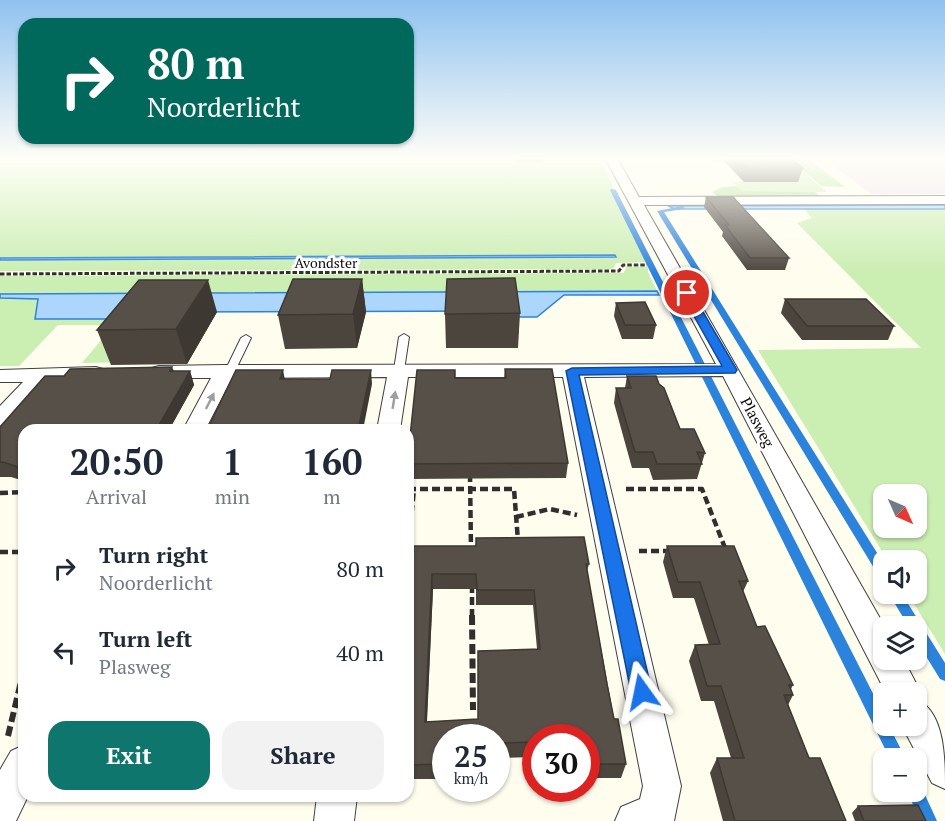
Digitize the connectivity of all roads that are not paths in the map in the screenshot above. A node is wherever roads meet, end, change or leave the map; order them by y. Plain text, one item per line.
1 (632, 196) edge
2 (945, 200) edge
3 (635, 201) junction
4 (404, 337) dead end
5 (246, 338) dead end
6 (399, 370) junction
7 (730, 370) junction
8 (227, 371) junction
9 (572, 371) junction
10 (144, 372) edge
11 (121, 373) edge
12 (41, 374) junction
13 (0, 376) edge
14 (0, 420) edge
15 (197, 424) edge
16 (390, 424) edge
17 (873, 636) edge
18 (926, 736) edge
19 (16, 752) edge
20 (945, 770) edge
21 (336, 802) edge
22 (4, 812) edge
23 (646, 817) edge
24 (334, 821) edge

1 - 3 street, Plasweg
2 - 3 street
3 - 7 street, Plasweg
4 - 6 lane
5 - 8 lane
6 - 8 street
6 - 9 street
16 -> 6 street
7 - 9 street
7 - 17 street, Plasweg
8 - 10 street
15 -> 8 street
9 - 23 street
11 - 12 street
12 - 13 street
12 - 14 street
18 - 20 street
19 - 22 street
21 - 24 street

